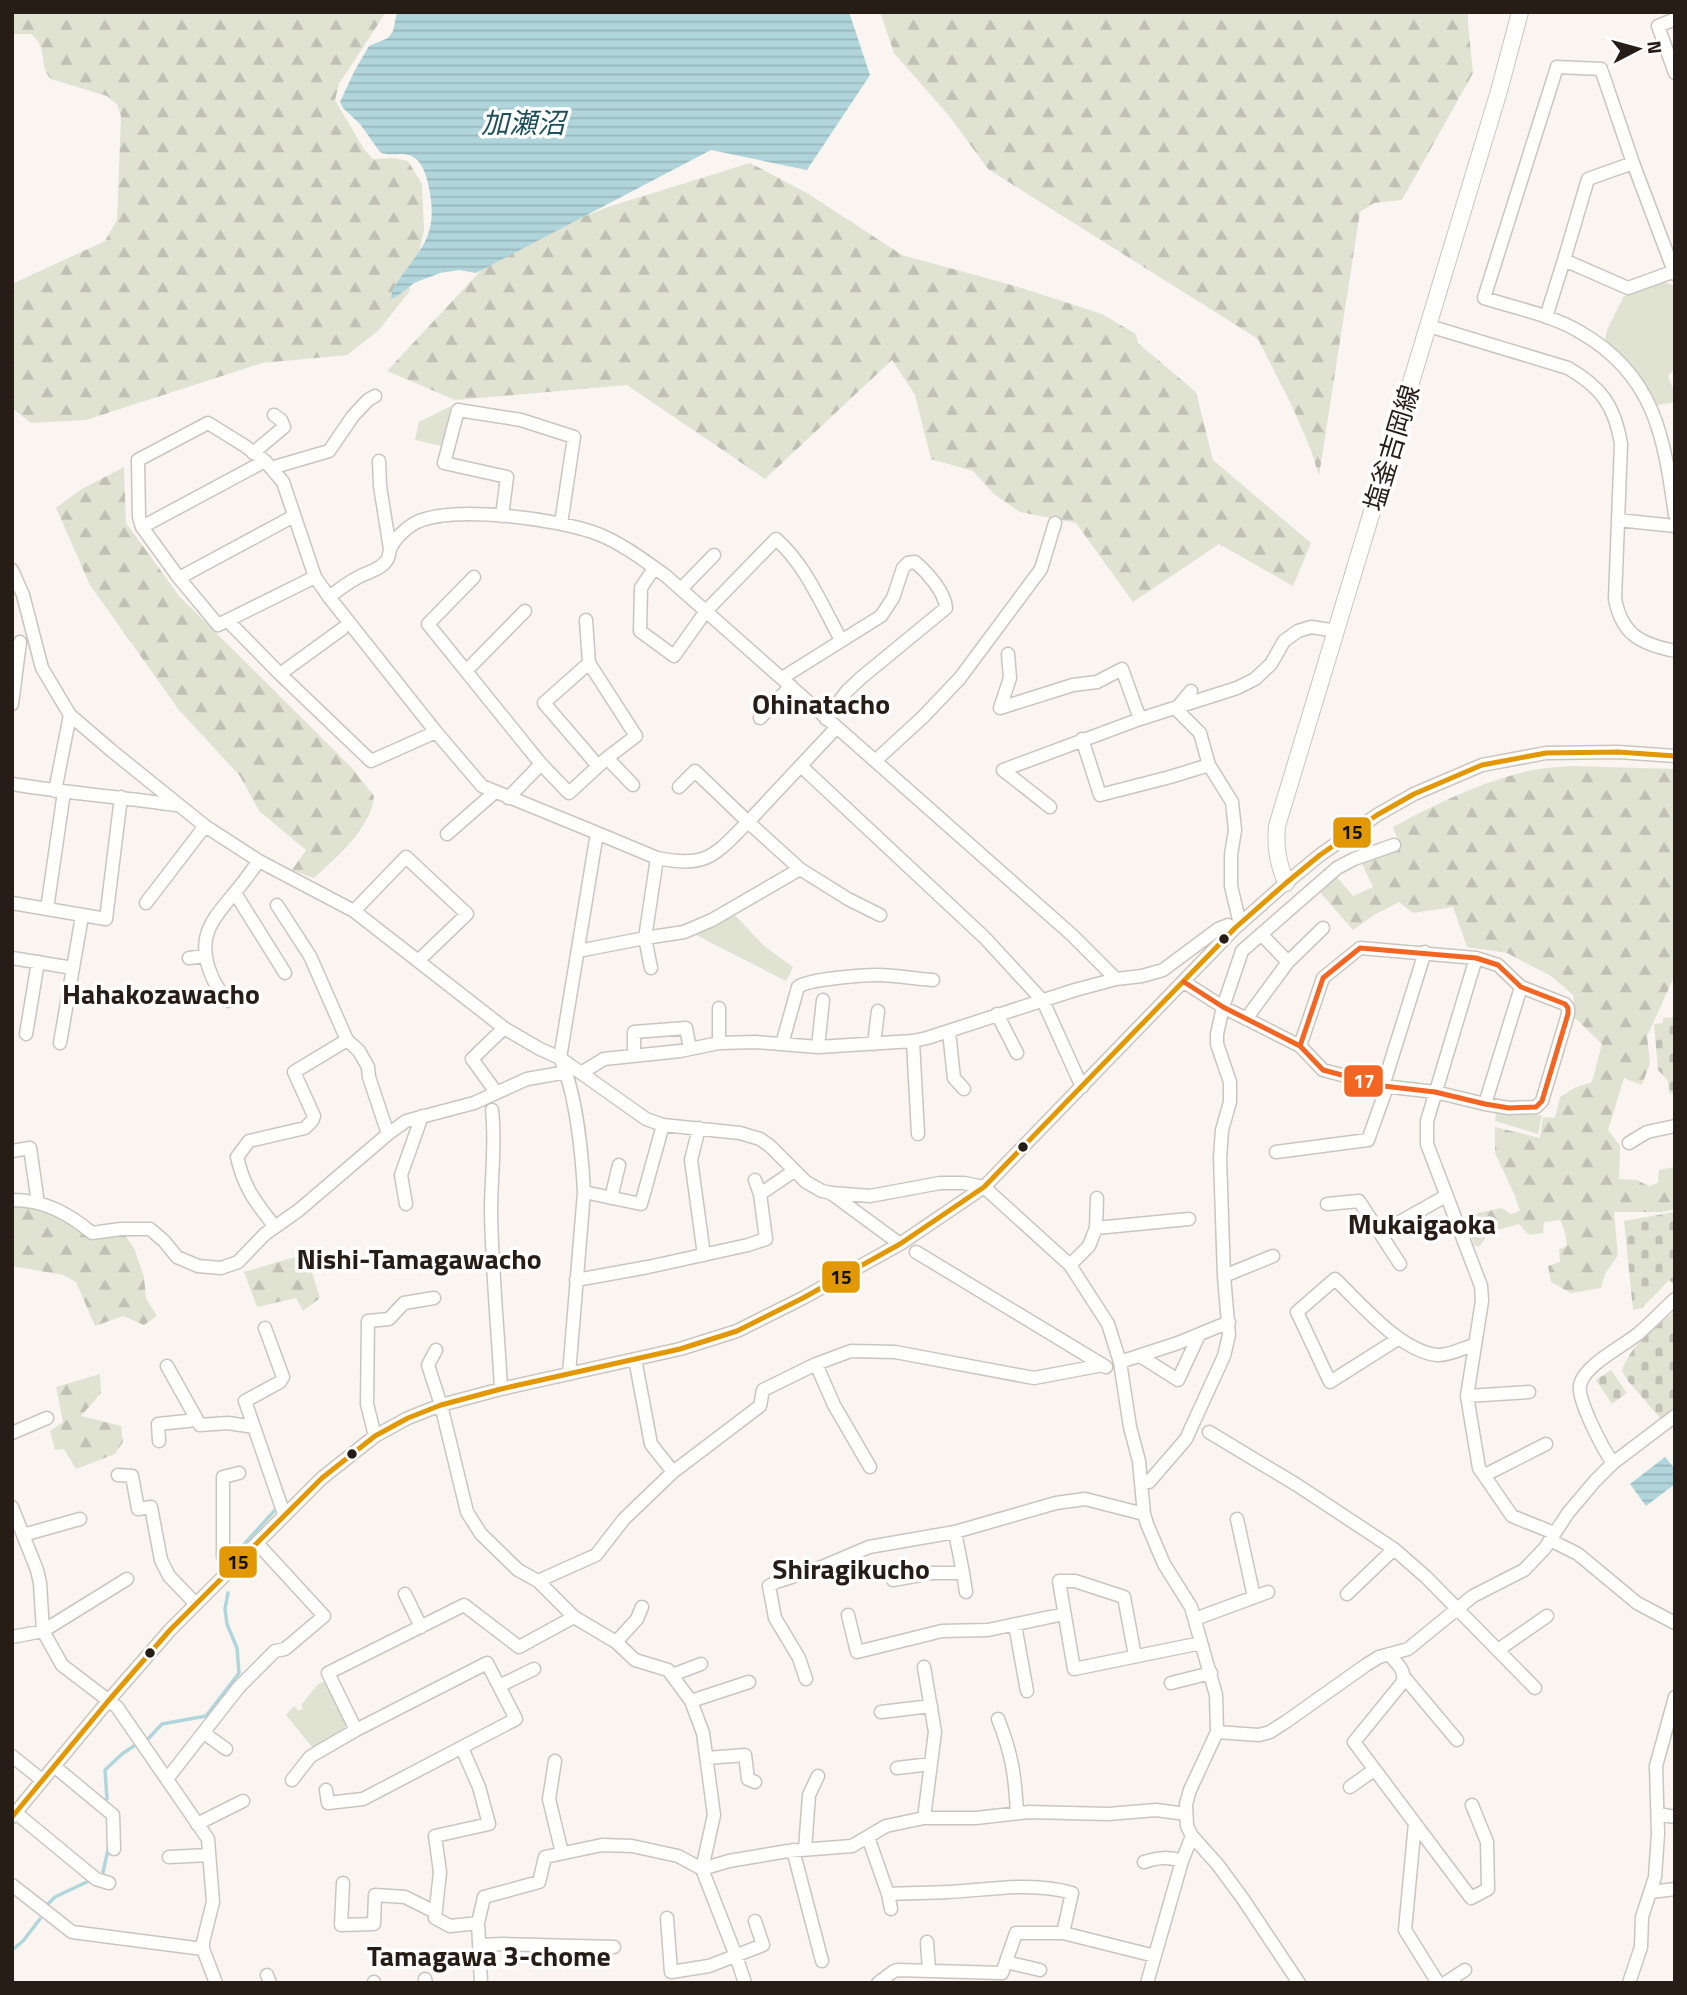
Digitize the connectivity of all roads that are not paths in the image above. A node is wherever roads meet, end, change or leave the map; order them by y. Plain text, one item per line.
1 (1520, 12) edge
2 (1675, 19) edge
3 (1674, 69) edge
4 (1633, 163) junction
5 (1564, 260) junction
6 (1674, 272) edge
7 (1546, 317) junction
8 (1429, 326) junction
9 (374, 396) dead end
10 (274, 415) dead end
11 (253, 453) junction
12 (379, 461) dead end
13 (268, 465) junction
14 (1675, 515) edge
15 (294, 516) junction
16 (502, 516) junction
17 (1618, 520) junction
18 (1055, 523) dead end
19 (561, 524) junction
20 (1675, 526) edge
21 (142, 527) junction
22 (390, 550) junction
23 (714, 555) dead end
24 (654, 568) junction
25 (12, 570) edge
26 (315, 577) junction
27 (474, 577) dead end
28 (179, 578) junction
29 (681, 589) junction
30 (329, 597) junction
31 (525, 611) dead end
32 (706, 611) junction
33 (586, 620) dead end
34 (228, 621) junction
35 (342, 629) dead end
36 (1337, 631) junction
37 (841, 640) junction
38 (22, 641) edge
39 (1675, 651) edge
40 (1008, 654) dead end
41 (589, 663) junction
42 (466, 671) junction
43 (281, 674) junction
44 (786, 682) junction
45 (1191, 691) dead end
46 (12, 704) edge
47 (1176, 709) junction
48 (70, 715) junction
49 (760, 718) dead end
50 (826, 719) junction
51 (1140, 719) junction
52 (836, 728) junction
53 (436, 732) junction
54 (1082, 739) junction
55 (1675, 756) edge
56 (875, 761) junction
57 (602, 762) junction
58 (541, 764) junction
59 (1209, 765) junction
60 (801, 766) junction
61 (12, 784) edge
62 (633, 785) dead end
63 (679, 787) dead end
64 (60, 791) junction
65 (495, 792) junction
66 (121, 797) junction
67 (508, 798) junction
68 (176, 805) junction
69 (1050, 807) dead end
70 (748, 822) junction
71 (205, 826) junction
72 (597, 833) junction
73 (447, 834) dead end
74 (1394, 845) dead end
75 (656, 858) junction
76 (259, 861) junction
77 (800, 869) junction
78 (1286, 883) junction
79 (235, 893) junction
80 (12, 903) edge
81 (146, 903) dead end
82 (277, 905) dead end
83 (47, 909) junction
84 (354, 911) junction
85 (880, 915) dead end
86 (82, 916) junction
87 (1237, 926) junction
88 (1323, 928) dead end
89 (1261, 934) junction
90 (645, 938) junction
91 (578, 951) junction
92 (1425, 952) junction
93 (205, 956) junction
94 (12, 958) edge
95 (188, 958) dead end
96 (1476, 958) junction
97 (418, 961) junction
98 (38, 962) junction
99 (1288, 962) junction
100 (73, 968) junction
101 (651, 968) dead end
102 (285, 973) dead end
103 (1116, 979) junction
104 (933, 980) dead end
105 (1184, 982) junction
106 (1521, 987) junction
107 (823, 1000) dead end
108 (229, 1001) dead end
109 (1042, 1001) junction
110 (1223, 1007) junction
111 (719, 1008) dead end
112 (878, 1011) dead end
113 (997, 1014) junction
114 (1246, 1019) junction
115 (504, 1028) junction
116 (949, 1031) junction
117 (26, 1034) dead end
118 (346, 1040) junction
119 (913, 1041) junction
120 (60, 1043) dead end
121 (719, 1043) junction
122 (782, 1044) junction
123 (874, 1044) junction
124 (1300, 1046) junction
125 (818, 1047) junction
126 (690, 1049) junction
127 (1017, 1053) dead end
128 (634, 1055) junction
129 (560, 1058) junction
130 (567, 1072) junction
131 (581, 1073) junction
132 (1385, 1086) junction
133 (1082, 1087) junction
134 (964, 1089) dead end
135 (1435, 1091) junction
136 (496, 1092) junction
137 (1485, 1104) junction
138 (492, 1110) dead end
139 (422, 1116) junction
140 (663, 1125) junction
141 (1675, 1126) edge
142 (699, 1128) junction
143 (388, 1133) junction
144 (918, 1134) dead end
145 (1629, 1143) dead end
146 (12, 1151) edge
147 (1276, 1152) dead end
148 (619, 1166) dead end
149 (794, 1171) junction
150 (755, 1180) dead end
151 (984, 1187) junction
152 (584, 1192) junction
153 (832, 1193) junction
154 (760, 1194) junction
155 (1446, 1196) junction
156 (611, 1198) junction
157 (1097, 1198) dead end
158 (12, 1200) edge
159 (38, 1203) junction
160 (406, 1204) dead end
161 (1327, 1204) dead end
162 (1189, 1219) dead end
163 (275, 1227) junction
164 (1096, 1228) junction
165 (1380, 1233) junction
166 (901, 1244) junction
167 (916, 1252) dead end
168 (704, 1255) junction
169 (1273, 1256) dead end
170 (1400, 1264) dead end
171 (1070, 1265) junction
172 (1224, 1276) junction
173 (576, 1280) junction
174 (434, 1298) dead end
175 (1675, 1299) edge
176 (1229, 1322) junction
177 (265, 1328) dead end
178 (1199, 1335) junction
179 (1398, 1339) junction
180 (1474, 1345) junction
181 (436, 1350) dead end
182 (1140, 1356) junction
183 (635, 1359) junction
184 (1120, 1362) junction
185 (816, 1364) junction
186 (1103, 1365) junction
187 (167, 1366) dead end
188 (569, 1374) junction
189 (1122, 1376) junction
190 (501, 1389) junction
191 (1529, 1392) dead end
192 (1467, 1396) junction
193 (441, 1405) junction
194 (1675, 1416) edge
195 (47, 1418) dead end
196 (197, 1420) junction
197 (254, 1427) junction
198 (1209, 1432) dead end
199 (12, 1433) edge
200 (376, 1436) junction
201 (159, 1441) dead end
202 (1546, 1444) dead end
203 (1613, 1464) junction
204 (870, 1467) dead end
205 (673, 1472) junction
206 (239, 1473) dead end
207 (118, 1475) dead end
208 (1485, 1475) junction
209 (1142, 1483) junction
210 (12, 1507) edge
211 (284, 1514) junction
212 (1144, 1514) junction
213 (80, 1519) dead end
214 (1237, 1520) dead end
215 (955, 1532) junction
216 (23, 1535) junction
217 (1552, 1536) junction
218 (257, 1543) junction
219 (1394, 1549) junction
220 (229, 1571) junction
221 (963, 1573) junction
222 (127, 1579) dead end
223 (893, 1580) dead end
224 (538, 1581) junction
225 (966, 1592) dead end
226 (1268, 1592) dead end
227 (405, 1594) dead end
228 (1348, 1594) dead end
229 (1254, 1597) junction
230 (196, 1604) junction
231 (642, 1607) dead end
232 (1457, 1609) junction
233 (1064, 1614) junction
234 (848, 1615) dead end
235 (1547, 1616) dead end
236 (574, 1617) junction
237 (1195, 1619) junction
238 (1675, 1623) edge
239 (1015, 1625) junction
240 (421, 1627) junction
241 (43, 1631) junction
242 (12, 1637) edge
243 (616, 1642) junction
244 (1201, 1643) junction
245 (1498, 1650) junction
246 (1390, 1654) junction
247 (1135, 1656) junction
248 (701, 1664) dead end
249 (924, 1667) dead end
250 (534, 1669) dead end
251 (1211, 1673) junction
252 (672, 1675) junction
253 (1405, 1678) junction
254 (806, 1679) dead end
255 (749, 1682) dead end
256 (1171, 1683) dead end
257 (499, 1686) junction
258 (1535, 1688) dead end
259 (1027, 1691) dead end
260 (1675, 1697) edge
261 (109, 1700) junction
262 (691, 1701) junction
263 (931, 1706) junction
264 (881, 1712) dead end
265 (998, 1719) dead end
266 (1670, 1728) edge
267 (356, 1730) junction
268 (1217, 1732) junction
269 (204, 1733) junction
270 (1457, 1740) dead end
271 (462, 1748) junction
272 (226, 1749) dead end
273 (12, 1756) edge
274 (706, 1758) junction
275 (555, 1761) dead end
276 (931, 1764) junction
277 (54, 1766) junction
278 (897, 1768) dead end
279 (1374, 1770) junction
280 (818, 1776) dead end
281 (167, 1779) junction
282 (42, 1780) junction
283 (292, 1780) dead end
284 (755, 1782) dead end
285 (1350, 1787) dead end
286 (243, 1801) dead end
287 (328, 1803) dead end
288 (1472, 1805) dead end
289 (1017, 1813) junction
290 (1186, 1814) junction
291 (1658, 1814) junction
292 (14, 1815) edge
293 (1675, 1817) edge
294 (924, 1818) junction
295 (1415, 1823) junction
296 (197, 1824) junction
297 (1192, 1836) junction
298 (868, 1837) junction
299 (114, 1849) dead end
300 (799, 1850) junction
301 (562, 1853) junction
302 (209, 1855) junction
303 (169, 1857) dead end
304 (1182, 1861) junction
305 (1144, 1862) dead end
306 (702, 1868) junction
307 (109, 1883) dead end
308 (344, 1883) dead end
309 (12, 1885) edge
310 (1675, 1889) edge
311 (1651, 1892) junction
312 (887, 1894) junction
313 (891, 1909) dead end
314 (435, 1912) junction
315 (667, 1919) dead end
316 (755, 1921) dead end
317 (478, 1923) junction
318 (1063, 1933) junction
319 (927, 1942) dead end
320 (479, 1945) junction
321 (614, 1947) dead end
322 (203, 1949) junction
323 (736, 1955) junction
324 (1155, 1956) junction
325 (822, 1961) dead end
326 (1006, 1962) junction
327 (1040, 1970) dead end
328 (1465, 1970) dead end
329 (929, 1971) junction
330 (901, 1976) edge
331 (980, 1978) edge
332 (216, 1983) edge
333 (481, 1983) edge
334 (745, 1983) edge
335 (878, 1983) edge
336 (1147, 1983) edge
337 (1299, 1983) edge
338 (1438, 1983) edge
339 (1445, 1983) edge
340 (1629, 1983) edge

1 - 8 main road, 塩釜吉岡線
2 - 3 street
4 - 5 street
4 - 6 street
4 - 7 street
5 - 6 street
5 - 7 street
7 - 14 street
8 - 17 street
8 - 36 main road, 塩釜吉岡線
9 - 13 street
10 - 11 street
11 - 13 street
11 - 21 street
12 - 22 street
13 - 15 street
13 - 21 street
15 - 26 street
15 - 28 street
16 - 19 street
16 - 19 street
16 - 22 street
17 - 20 street
17 - 39 street
18 - 56 street
19 - 24 street
21 - 28 street
22 - 30 street
23 - 29 street
24 - 29 street
24 - 32 street
25 - 38 street
26 - 30 street
26 - 34 street
27 - 42 street
28 - 34 street
29 - 32 street
30 - 53 street
31 - 42 street
32 - 37 street
32 - 44 street
33 - 41 street
34 - 43 street
35 - 43 street
36 - 47 street
36 - 78 main road, 塩釜吉岡線
37 - 44 street
37 - 50 street
38 - 46 street
38 - 48 street
40 - 51 street
41 - 57 street
41 - 57 street
42 - 58 street
43 - 53 street
44 - 49 street
44 - 50 street
45 - 47 street
47 - 51 street
47 - 59 street
48 - 64 street
48 - 68 street
50 - 52 street
51 - 54 street
52 - 56 street
52 - 60 street
53 - 65 street
54 - 59 street
54 - 69 street
55 - 78 street
56 - 103 street
57 - 58 street
57 - 62 street
58 - 67 street
59 - 87 street
60 - 70 street
60 - 109 street
61 - 64 street
63 - 70 street
64 - 66 street
64 - 83 street
65 - 67 street
65 - 73 street
66 - 68 street
66 - 86 street
67 - 72 street
68 - 71 street
70 - 75 street
70 - 77 street
71 - 76 street
71 - 81 street
72 - 75 street
72 - 91 street
74 - 89 street
75 - 90 street
76 - 79 street
76 - 84 street
77 - 85 street
77 - 90 street
78 - 87 street
79 - 93 street
79 - 102 street
80 - 83 street
82 - 118 street
83 - 86 street
84 - 97 street
84 - 97 street
86 - 100 street
87 - 103 street
87 - 105 street
88 - 99 street
89 - 99 street
89 - 110 street
90 - 91 street
90 - 101 street
91 - 129 street
92 - 96 street
92 - 124 street
92 - 132 street
93 - 95 street
93 - 108 street
94 - 98 street
96 - 106 street
96 - 135 street
97 - 115 street
98 - 100 street
98 - 117 street
99 - 114 street
100 - 120 street
103 - 109 street
104 - 122 street
105 - 110 street
105 - 133 street
106 - 137 street
106 - 137 street
107 - 125 street
109 - 113 street
109 - 133 street
110 - 114 street
110 - 172 street
111 - 121 street
112 - 123 street
113 - 116 street
113 - 127 street
114 - 124 street
115 - 129 street
115 - 136 street
116 - 119 street
116 - 134 street
118 - 143 street
118 - 163 street
119 - 123 street
119 - 144 street
121 - 122 street
121 - 126 street
122 - 125 street
123 - 125 street
124 - 132 street
126 - 128 street
126 - 128 street
128 - 131 street
129 - 130 street
129 - 131 street
130 - 136 street
130 - 152 street
131 - 140 street
132 - 135 street
132 - 147 street
133 - 151 street
135 - 137 street
135 - 155 street
136 - 139 street
138 - 190 street
139 - 143 street
139 - 160 street
140 - 142 street
140 - 156 street
141 - 145 street
142 - 149 street
142 - 168 street
143 - 163 street
146 - 159 street
148 - 156 street
149 - 153 street
149 - 154 street
150 - 154 street
151 - 153 street
151 - 166 street
151 - 171 street
152 - 156 street
152 - 173 street
153 - 166 street
154 - 168 street
155 - 165 street
155 - 180 street
157 - 164 street
158 - 159 street
159 - 163 street
161 - 165 street
162 - 164 street
164 - 171 street
165 - 170 street
166 - 183 street
167 - 186 street
168 - 173 street
169 - 172 street
171 - 184 street
172 - 176 street
173 - 188 street
174 - 200 street
175 - 203 street
176 - 178 street
176 - 209 street
177 - 197 street
178 - 182 street
178 - 182 street
179 - 179 street
179 - 180 street
180 - 192 street
181 - 193 street
182 - 184 street
183 - 188 street
183 - 205 street
184 - 189 street
185 - 186 street
185 - 204 street
185 - 205 street
186 - 189 street
187 - 196 street
188 - 190 street
189 - 209 street
190 - 193 street
191 - 192 street
192 - 208 street
193 - 200 street
193 - 224 street
194 - 203 street
195 - 199 street
196 - 197 street
196 - 201 street
197 - 211 street
198 - 219 street
200 - 211 street
202 - 208 street
203 - 217 street
205 - 224 street
206 - 220 street
207 - 230 street
208 - 217 street
209 - 212 street
210 - 216 street
211 - 218 street
212 - 215 street
212 - 237 street
213 - 216 street
214 - 229 street
215 - 221 street
215 - 254 street
216 - 241 street
217 - 232 street
217 - 238 street
218 - 220 street
218 - 269 street
219 - 228 street
219 - 232 street
220 - 230 street
221 - 223 street
221 - 225 street
222 - 241 street
224 - 236 street
226 - 229 street
227 - 240 street
229 - 237 street
230 - 261 street
231 - 243 street
232 - 245 street
232 - 246 street
233 - 239 street
233 - 247 street
233 - 247 street
234 - 239 street
235 - 245 street
236 - 240 street
236 - 243 street
237 - 244 street
239 - 259 street
240 - 267 street
241 - 242 street
241 - 261 street
243 - 252 street
244 - 247 street
244 - 251 street
245 - 258 street
246 - 253 street
246 - 268 street
248 - 252 street
249 - 263 street
250 - 257 street
251 - 256 street
251 - 268 street
252 - 262 street
253 - 270 street
253 - 279 street
255 - 262 street
257 - 267 street
257 - 271 street
260 - 266 street
261 - 277 street
261 - 281 street
262 - 274 street
263 - 264 street
263 - 276 street
265 - 289 street
266 - 291 street
267 - 283 street
268 - 290 street
269 - 272 street
269 - 281 street
271 - 287 street
271 - 314 street
273 - 282 street
274 - 284 street
274 - 306 street
275 - 301 street
276 - 278 street
276 - 294 street
277 - 282 street
277 - 299 street
279 - 285 street
279 - 295 street
280 - 300 street
281 - 296 street
282 - 292 street
286 - 296 street
288 - 295 street
289 - 290 street
289 - 294 street
290 - 297 street
291 - 293 street
291 - 311 street
292 - 307 street
294 - 298 street
295 - 338 street
296 - 302 street
297 - 304 street
297 - 337 street
298 - 300 street
298 - 312 street
300 - 306 street
300 - 325 street
301 - 306 street
301 - 317 street
302 - 303 street
302 - 322 street
304 - 305 street
304 - 324 street
306 - 323 street
308 - 314 street
309 - 322 street
310 - 311 street
311 - 340 street
312 - 313 street
312 - 318 street
314 - 317 street
315 - 323 street
316 - 323 street
317 - 320 street
318 - 324 street
318 - 326 street
319 - 329 street
320 - 321 street
320 - 333 street
322 - 332 street
323 - 334 street
324 - 336 street
326 - 327 street
326 - 331 street
328 - 339 street
329 - 330 street
329 - 331 street
330 - 335 street

